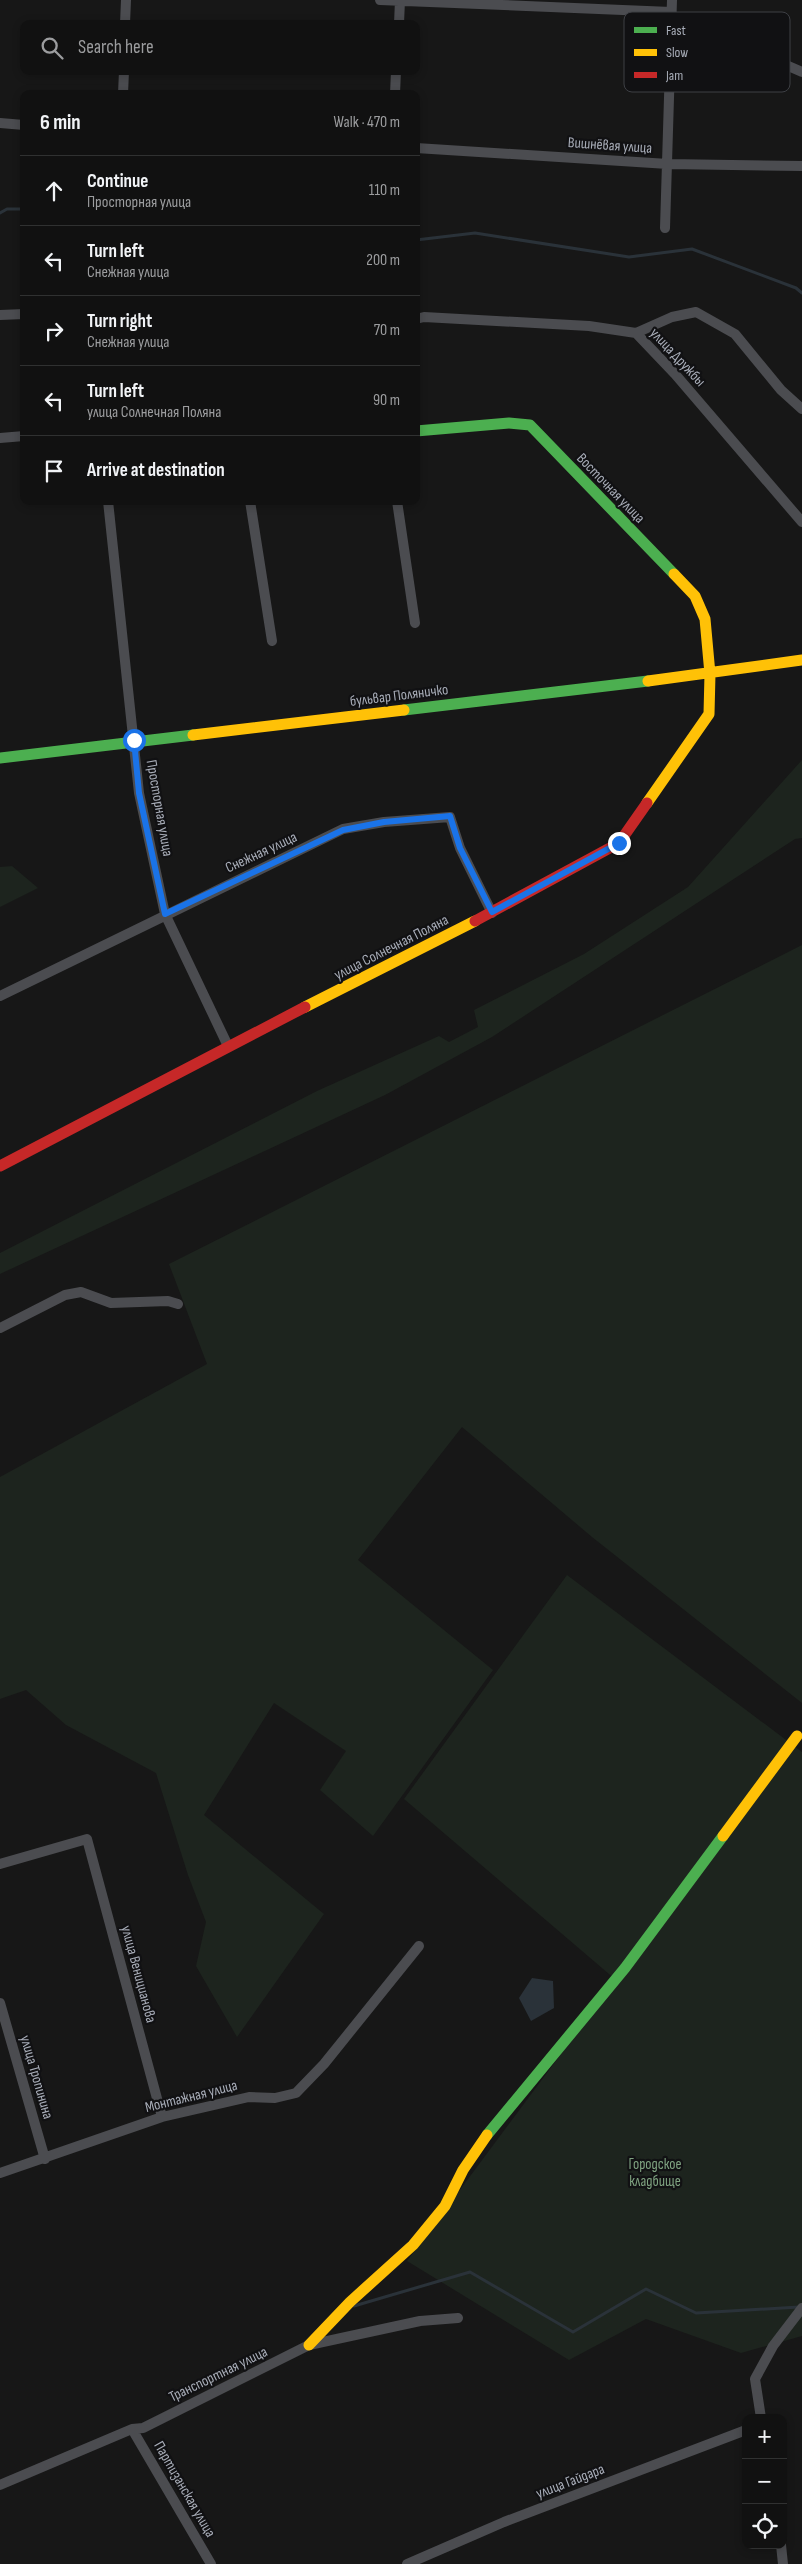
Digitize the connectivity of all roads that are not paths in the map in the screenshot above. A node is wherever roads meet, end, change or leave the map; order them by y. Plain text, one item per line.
1 (126, 0) edge
2 (380, 0) edge
3 (400, 0) edge
4 (672, 0) edge
5 (671, 12) joint
6 (125, 20) edge
7 (398, 20) edge
8 (790, 67) edge
9 (802, 72) edge
10 (124, 75) edge
11 (396, 75) edge
12 (123, 90) edge
13 (396, 90) edge
14 (669, 92) edge
15 (0, 123) edge
16 (20, 125) edge
17 (420, 148) edge
18 (668, 164) junction
19 (802, 166) edge
20 (665, 228) dead end
21 (20, 314) edge
22 (0, 315) edge
23 (420, 318) edge
24 (636, 333) junction
25 (802, 409) edge
26 (420, 431) edge
27 (20, 436) edge
28 (0, 438) edge
29 (108, 505) edge
30 (251, 505) edge
31 (398, 505) edge
32 (802, 522) edge
33 (415, 623) dead end
34 (272, 641) dead end
35 (802, 660) edge
36 (710, 674) junction
37 (134, 740) junction
38 (0, 758) edge
39 (492, 912) junction
40 (165, 914) junction
41 (0, 996) edge
42 (228, 1046) junction
43 (0, 1166) edge
44 (178, 1304) dead end
45 (0, 1328) edge
46 (797, 1736) dead end
47 (0, 1864) edge
48 (419, 1946) dead end
49 (0, 2003) edge
50 (162, 2117) junction
51 (45, 2159) junction
52 (0, 2173) edge
53 (802, 2308) edge
54 (458, 2318) dead end
55 (309, 2345) junction
56 (760, 2414) edge
57 (132, 2429) junction
58 (742, 2432) edge
59 (0, 2485) edge
60 (781, 2549) edge
61 (211, 2564) edge
62 (407, 2564) edge
63 (783, 2564) edge

1 - 6 street
2 - 3 street
3 - 5 street
3 - 7 street
4 - 5 street
8 - 9 street
10 - 12 street
11 - 13 street
14 - 18 street
15 - 16 street
17 - 18 street, Вишнёвая улица
18 - 19 street, Вишнёвая улица
18 - 20 street
21 - 22 street
23 - 24 street, улица Дружбы
24 - 25 street
24 - 32 street, улица Дружбы
26 - 36 street, Восточная улица
27 - 28 street
29 - 37 street, Просторная улица
30 - 34 street
31 - 33 street
35 - 36 street, бульвар Поляничко
36 - 37 street, бульвар Поляничко
36 - 39 street, улица Солнечная Поляна
37 - 38 street, бульвар Поляничко
37 - 40 street, Просторная улица
39 - 40 street, Снежная улица
39 - 42 street, улица Солнечная Поляна
40 - 41 street, Снежная улица
40 - 42 street, Просторная улица
42 - 43 street, улица Солнечная Поляна
44 - 45 street
46 - 55 street
47 - 50 street, улица Веницианова
48 - 50 street, Монтажная улица
49 - 51 street, улица Тропинина
50 - 51 street, Монтажная улица
51 - 52 street, Монтажная улица
53 - 56 street
54 - 55 street, Транспортная улица
55 - 57 street, Транспортная улица
57 - 59 street, Транспортная улица
57 - 61 street, Партизанская улица
58 - 62 street, улица Гайдара
60 - 63 street

